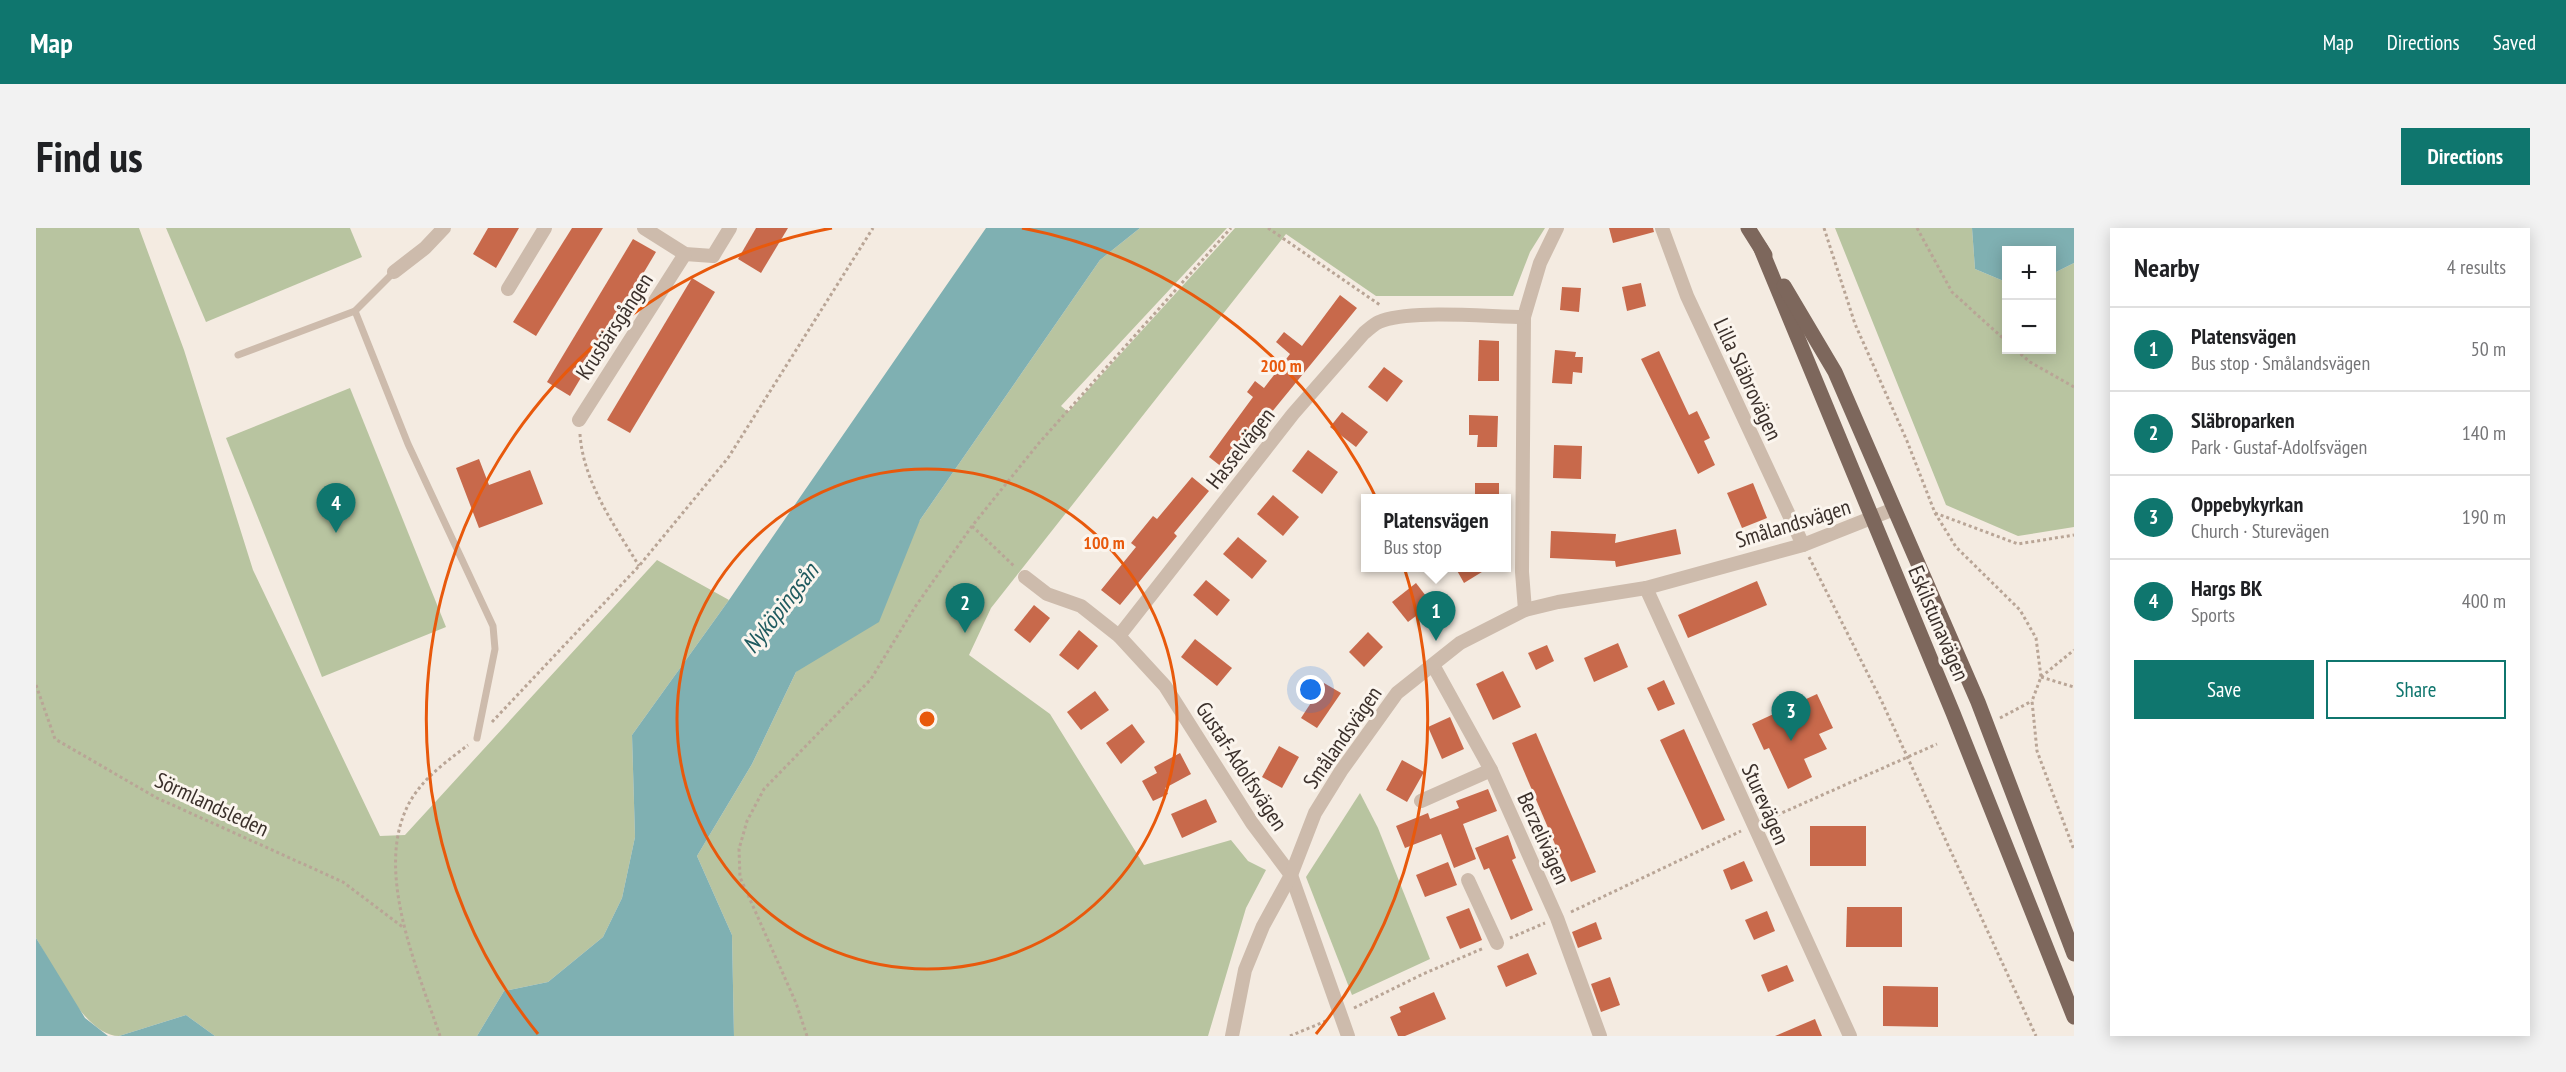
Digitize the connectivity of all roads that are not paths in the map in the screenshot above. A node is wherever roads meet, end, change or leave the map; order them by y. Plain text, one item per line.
1 (444, 228) edge
2 (545, 228) edge
3 (644, 228) edge
4 (730, 228) edge
5 (1557, 228) edge
6 (1662, 228) edge
7 (1748, 228) edge
8 (1761, 249) junction
9 (685, 254) junction
10 (394, 272) joint
11 (508, 289) dead end
12 (356, 311) junction
13 (1524, 317) junction
14 (238, 356) dead end
15 (579, 420) road end
16 (1894, 509) junction
17 (1871, 520) junction
18 (1803, 545) junction
19 (1025, 577) road end
20 (1646, 588) junction
21 (1525, 610) junction
22 (1119, 636) junction
23 (1433, 665) junction
24 (477, 738) road end
25 (1491, 770) junction
26 (1421, 801) dead end
27 (1291, 875) junction
28 (1468, 880) dead end
29 (1497, 943) road end
30 (2074, 954) edge
31 (2074, 1017) edge
32 (1232, 1036) edge
33 (1348, 1036) edge
34 (1600, 1036) edge
35 (1850, 1036) edge

1 - 10 street
2 - 11 street
3 - 9 street
4 - 9 street
5 - 13 street
6 - 18 street, Lilla Släbrovägen
7 - 8 main road, Eskilstunavägen
8 - 16 main road, Eskilstunavägen
8 - 17 main road, Eskilstunavägen
9 - 15 street, Krusbärsgången
10 - 12 lane
12 - 14 lane
12 - 24 lane
13 - 21 street
13 - 22 street, Hasselvägen
16 - 17 street, Smålandsvägen
16 - 30 main road, Eskilstunavägen
17 - 18 street, Smålandsvägen
17 - 31 main road, Eskilstunavägen
18 - 20 street, Smålandsvägen
19 - 22 street, Gustaf-Adolfsvägen
20 - 21 street, Smålandsvägen
20 - 35 street, Sturevägen
21 - 23 street, Smålandsvägen
22 - 27 street, Gustaf-Adolfsvägen
23 - 25 street, Berzelivägen
23 - 27 street, Smålandsvägen
25 - 26 street
25 - 34 street, Berzelivägen
27 - 32 street, Smålandsvägen
27 - 33 street, Gustaf-Adolfsvägen
28 - 29 street

